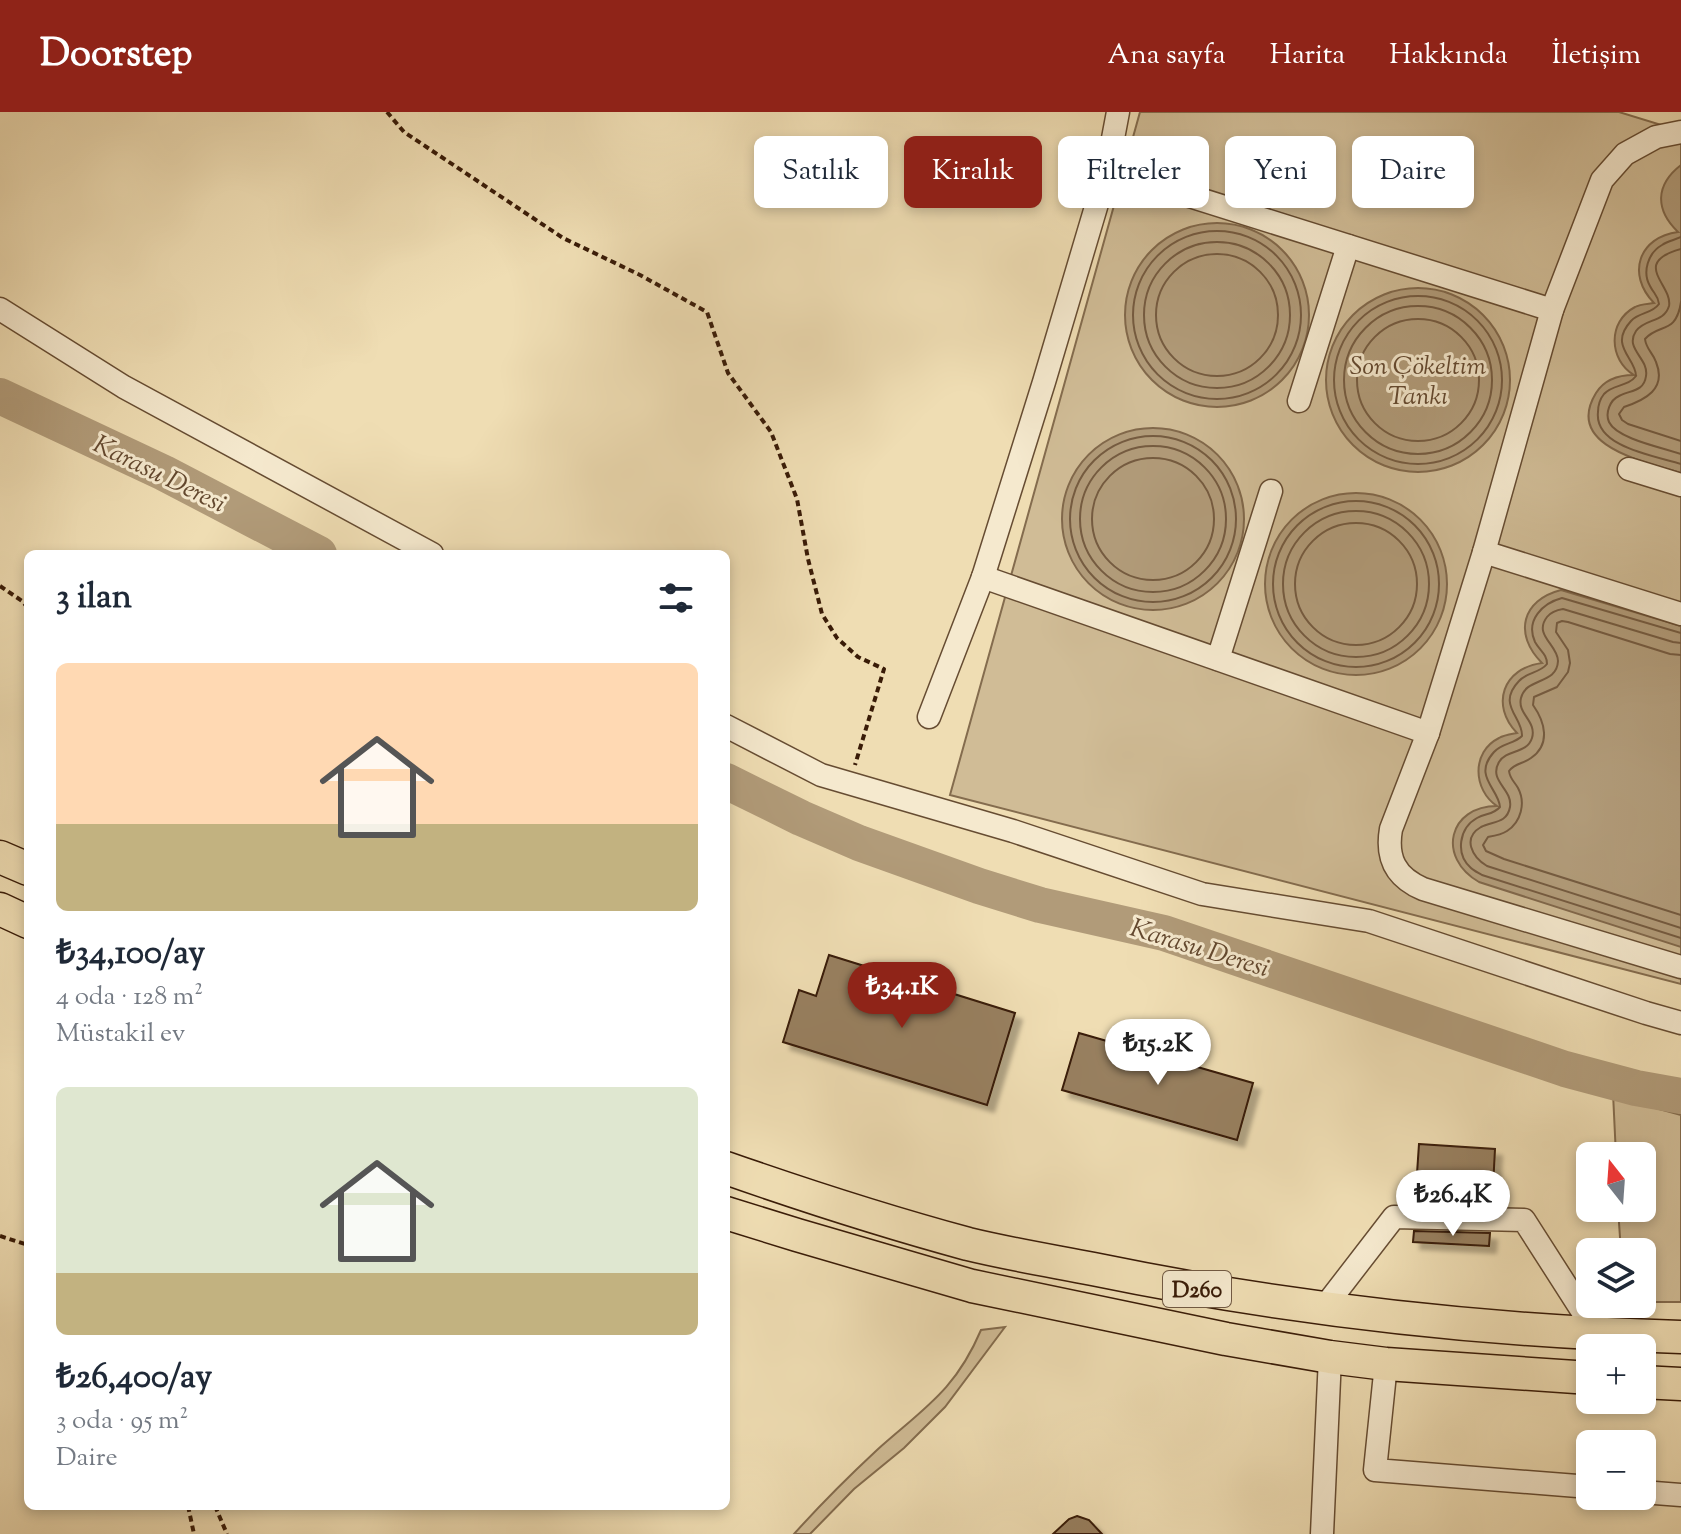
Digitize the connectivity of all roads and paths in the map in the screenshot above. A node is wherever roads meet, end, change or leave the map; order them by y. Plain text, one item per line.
1 (387, 112) edge
2 (1118, 112) edge
3 (1681, 132) edge
4 (1113, 136) edge
5 (1209, 202) edge
6 (1096, 208) edge
7 (1348, 246) junction
8 (0, 309) edge
9 (1552, 310) junction
10 (1299, 401) dead end
11 (1629, 469) dead end
12 (1681, 485) edge
13 (1271, 491) dead end
14 (425, 550) edge
15 (1484, 552) junction
16 (983, 577) junction
17 (0, 586) edge
18 (24, 603) edge
19 (1681, 614) edge
20 (1218, 659) junction
21 (929, 717) dead end
22 (730, 728) edge
23 (1428, 733) junction
24 (849, 783) junction
25 (0, 857) edge
26 (24, 867) edge
27 (0, 909) edge
28 (24, 920) edge
29 (1681, 967) edge
30 (1681, 1023) edge
31 (730, 1169) edge
32 (730, 1214) edge
33 (0, 1236) edge
34 (24, 1244) edge
35 (1323, 1309) junction
36 (1597, 1334) joint
37 (1656, 1336) edge
38 (1681, 1337) edge
39 (1330, 1357) junction
40 (1386, 1364) junction
41 (1576, 1377) edge
42 (1656, 1383) edge
43 (1681, 1384) edge
44 (1576, 1486) edge
45 (1656, 1493) edge
46 (1681, 1495) edge
47 (189, 1510) edge
48 (217, 1510) edge
49 (194, 1534) edge
50 (227, 1534) edge
51 (1322, 1534) edge

1 - 24 path
2 - 4 lane
3 - 9 lane
5 - 7 lane
6 - 16 lane
7 - 9 lane
7 - 10 lane
8 - 14 lane
9 - 15 lane
11 - 12 lane
13 - 20 lane
15 - 19 lane
15 - 23 lane
16 - 20 lane
16 - 21 lane
17 - 18 path
20 - 23 lane
22 - 24 lane
23 - 29 lane
24 - 30 lane
25 - 26 highway
27 - 28 highway
31 - 35 highway, D260
32 - 39 highway, D260
33 - 34 path
35 - 36 highway, D260
35 - 36 lane
37 - 38 highway, D260
39 - 40 highway, D260
39 - 51 lane
40 - 41 highway, D260
40 - 44 lane
42 - 43 highway
45 - 46 lane
47 - 49 path
48 - 50 path

